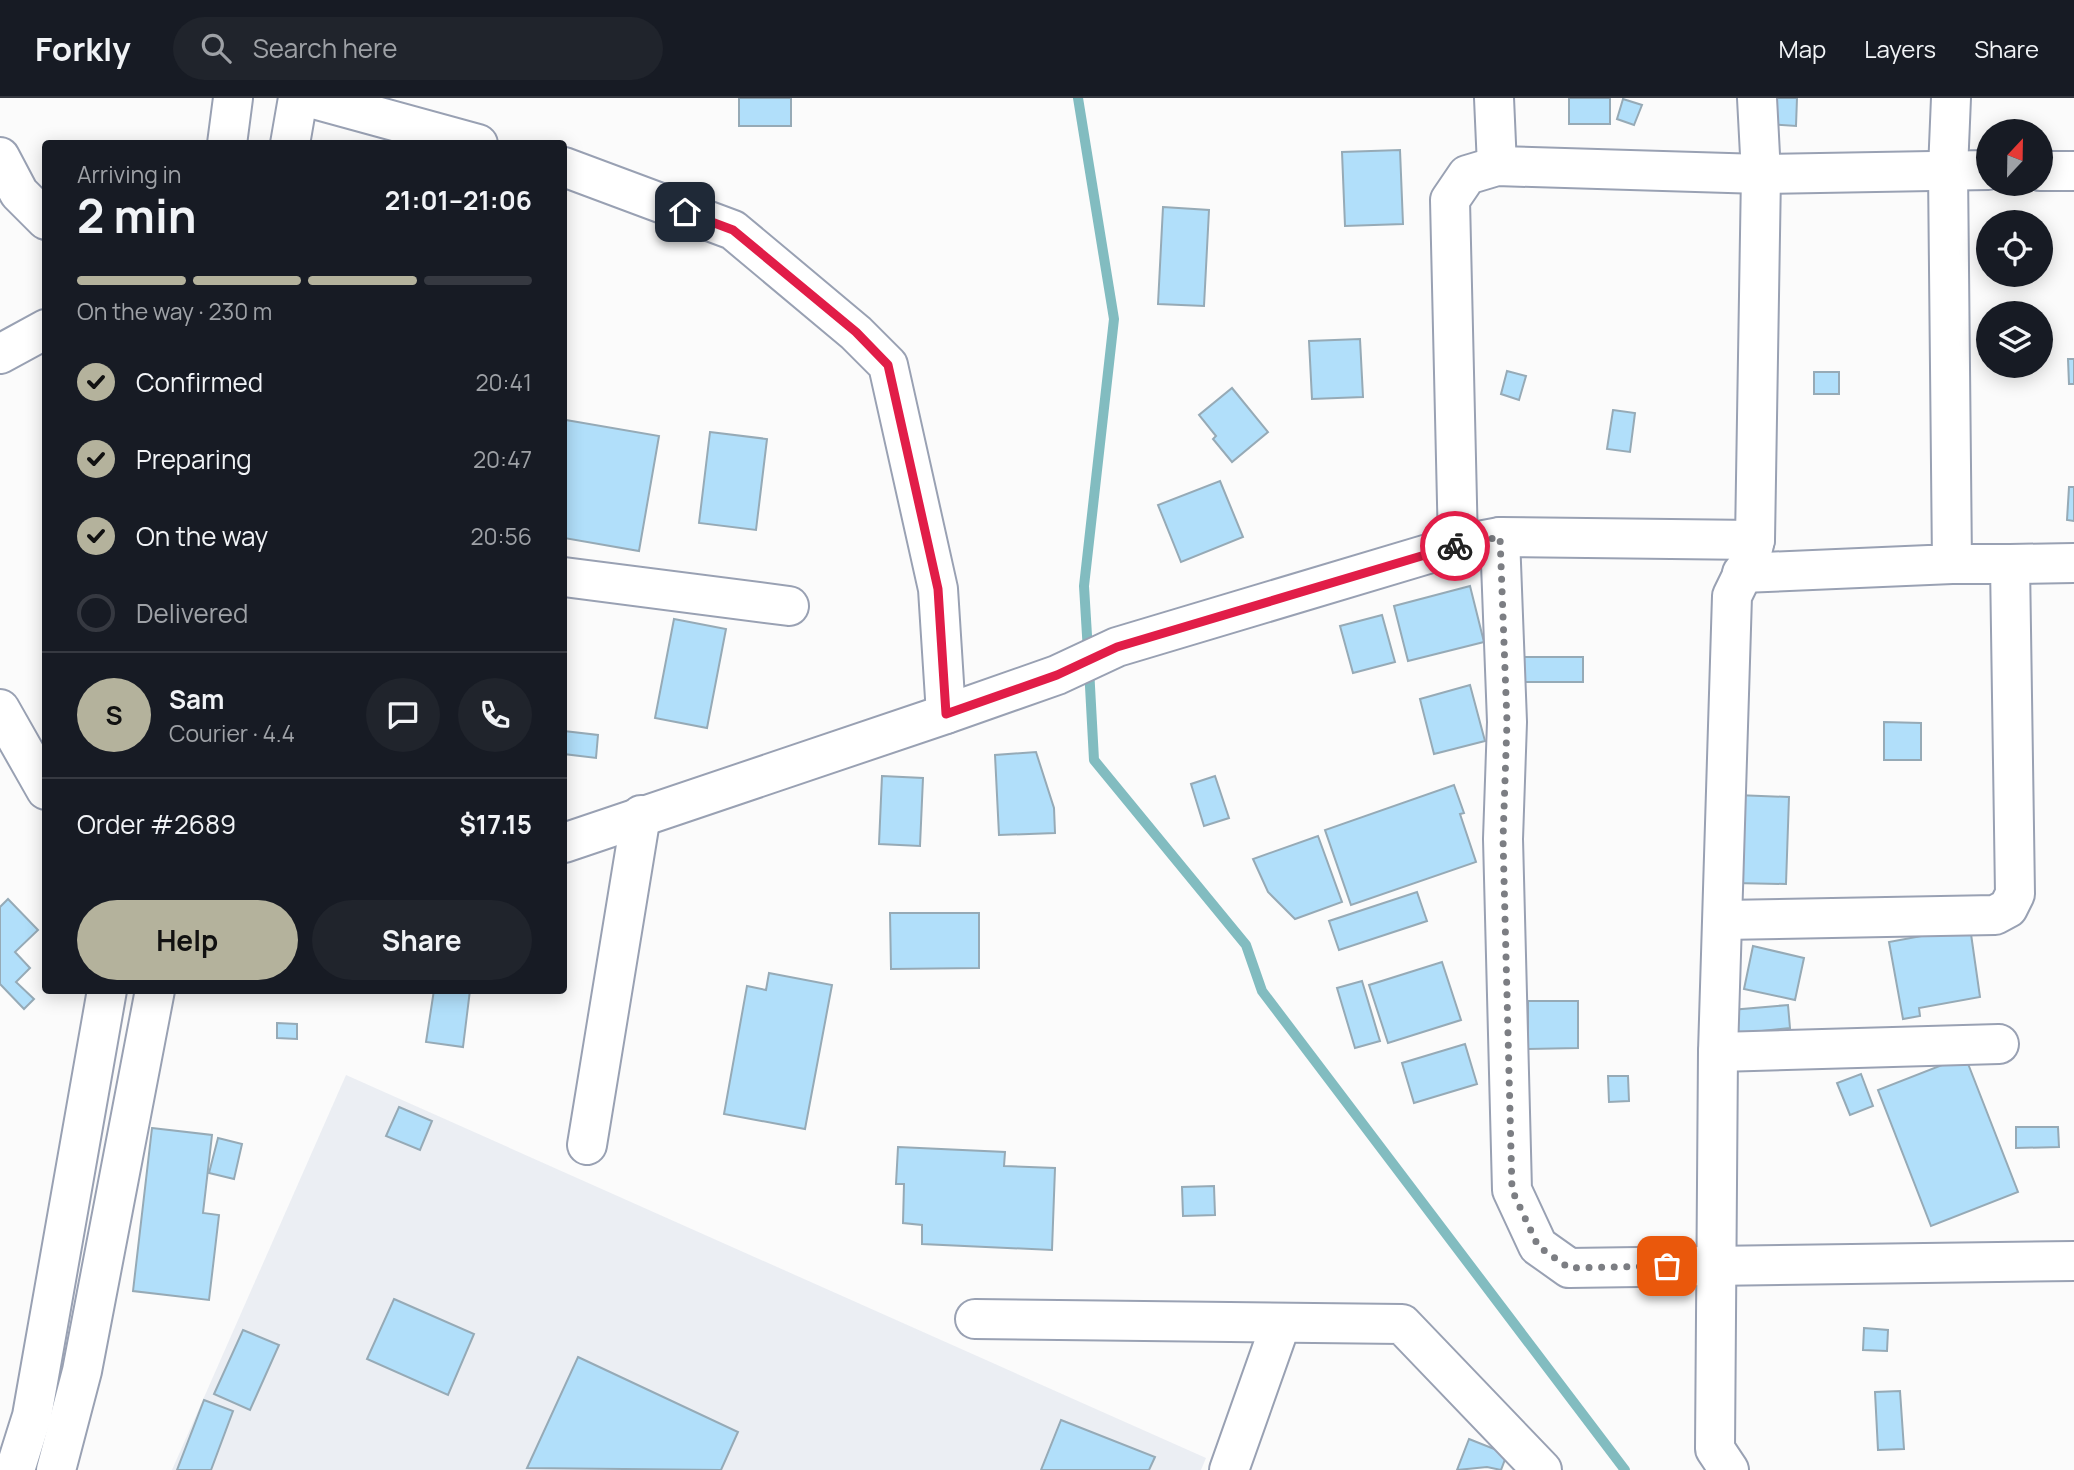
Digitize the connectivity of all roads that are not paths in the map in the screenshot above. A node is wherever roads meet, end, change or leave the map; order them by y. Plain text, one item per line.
1 (233, 98) edge
2 (298, 98) edge
3 (310, 98) edge
4 (1494, 98) edge
5 (1757, 98) edge
6 (1951, 98) edge
7 (228, 140) edge
8 (291, 140) edge
9 (463, 140) edge
10 (0, 157) edge
11 (1497, 166) junction
12 (567, 168) edge
13 (1948, 170) junction
14 (1976, 170) edge
15 (2053, 171) edge
16 (2074, 171) edge
17 (1761, 174) junction
18 (42, 216) edge
19 (42, 331) edge
20 (0, 354) edge
21 (1500, 537) junction
22 (1458, 545) junction
23 (1749, 557) junction
24 (2074, 563) edge
25 (1952, 564) junction
26 (2010, 564) junction
27 (567, 578) edge
28 (789, 606) dead end
29 (0, 709) edge
30 (946, 714) junction
31 (42, 783) edge
32 (641, 815) junction
33 (567, 842) edge
34 (1723, 920) junction
35 (106, 994) edge
36 (154, 994) edge
37 (1999, 1044) dead end
38 (1718, 1052) junction
39 (587, 1145) dead end
40 (2074, 1261) edge
41 (1717, 1265) junction
42 (975, 1319) dead end
43 (1281, 1323) junction
44 (15, 1470) edge
45 (56, 1470) edge
46 (1230, 1470) edge
47 (1542, 1470) edge
48 (1729, 1470) edge

1 - 7 street
2 - 8 street
3 - 9 street
4 - 11 street
5 - 17 street
6 - 13 street
10 - 18 street
11 - 17 street
11 - 22 street
12 - 30 street
13 - 14 street
13 - 17 street
13 - 25 street
15 - 16 street
17 - 23 street
19 - 20 street
21 - 22 street
21 - 23 street
21 - 41 street
22 - 30 street
23 - 25 street
23 - 34 street
24 - 26 street
25 - 26 street
26 - 34 street
27 - 28 street
29 - 31 street
30 - 32 street
32 - 33 street
32 - 39 street
34 - 38 street
35 - 44 street
36 - 45 street
37 - 38 street
38 - 41 street
40 - 41 street
41 - 48 street
42 - 43 street
43 - 46 street
43 - 47 street

